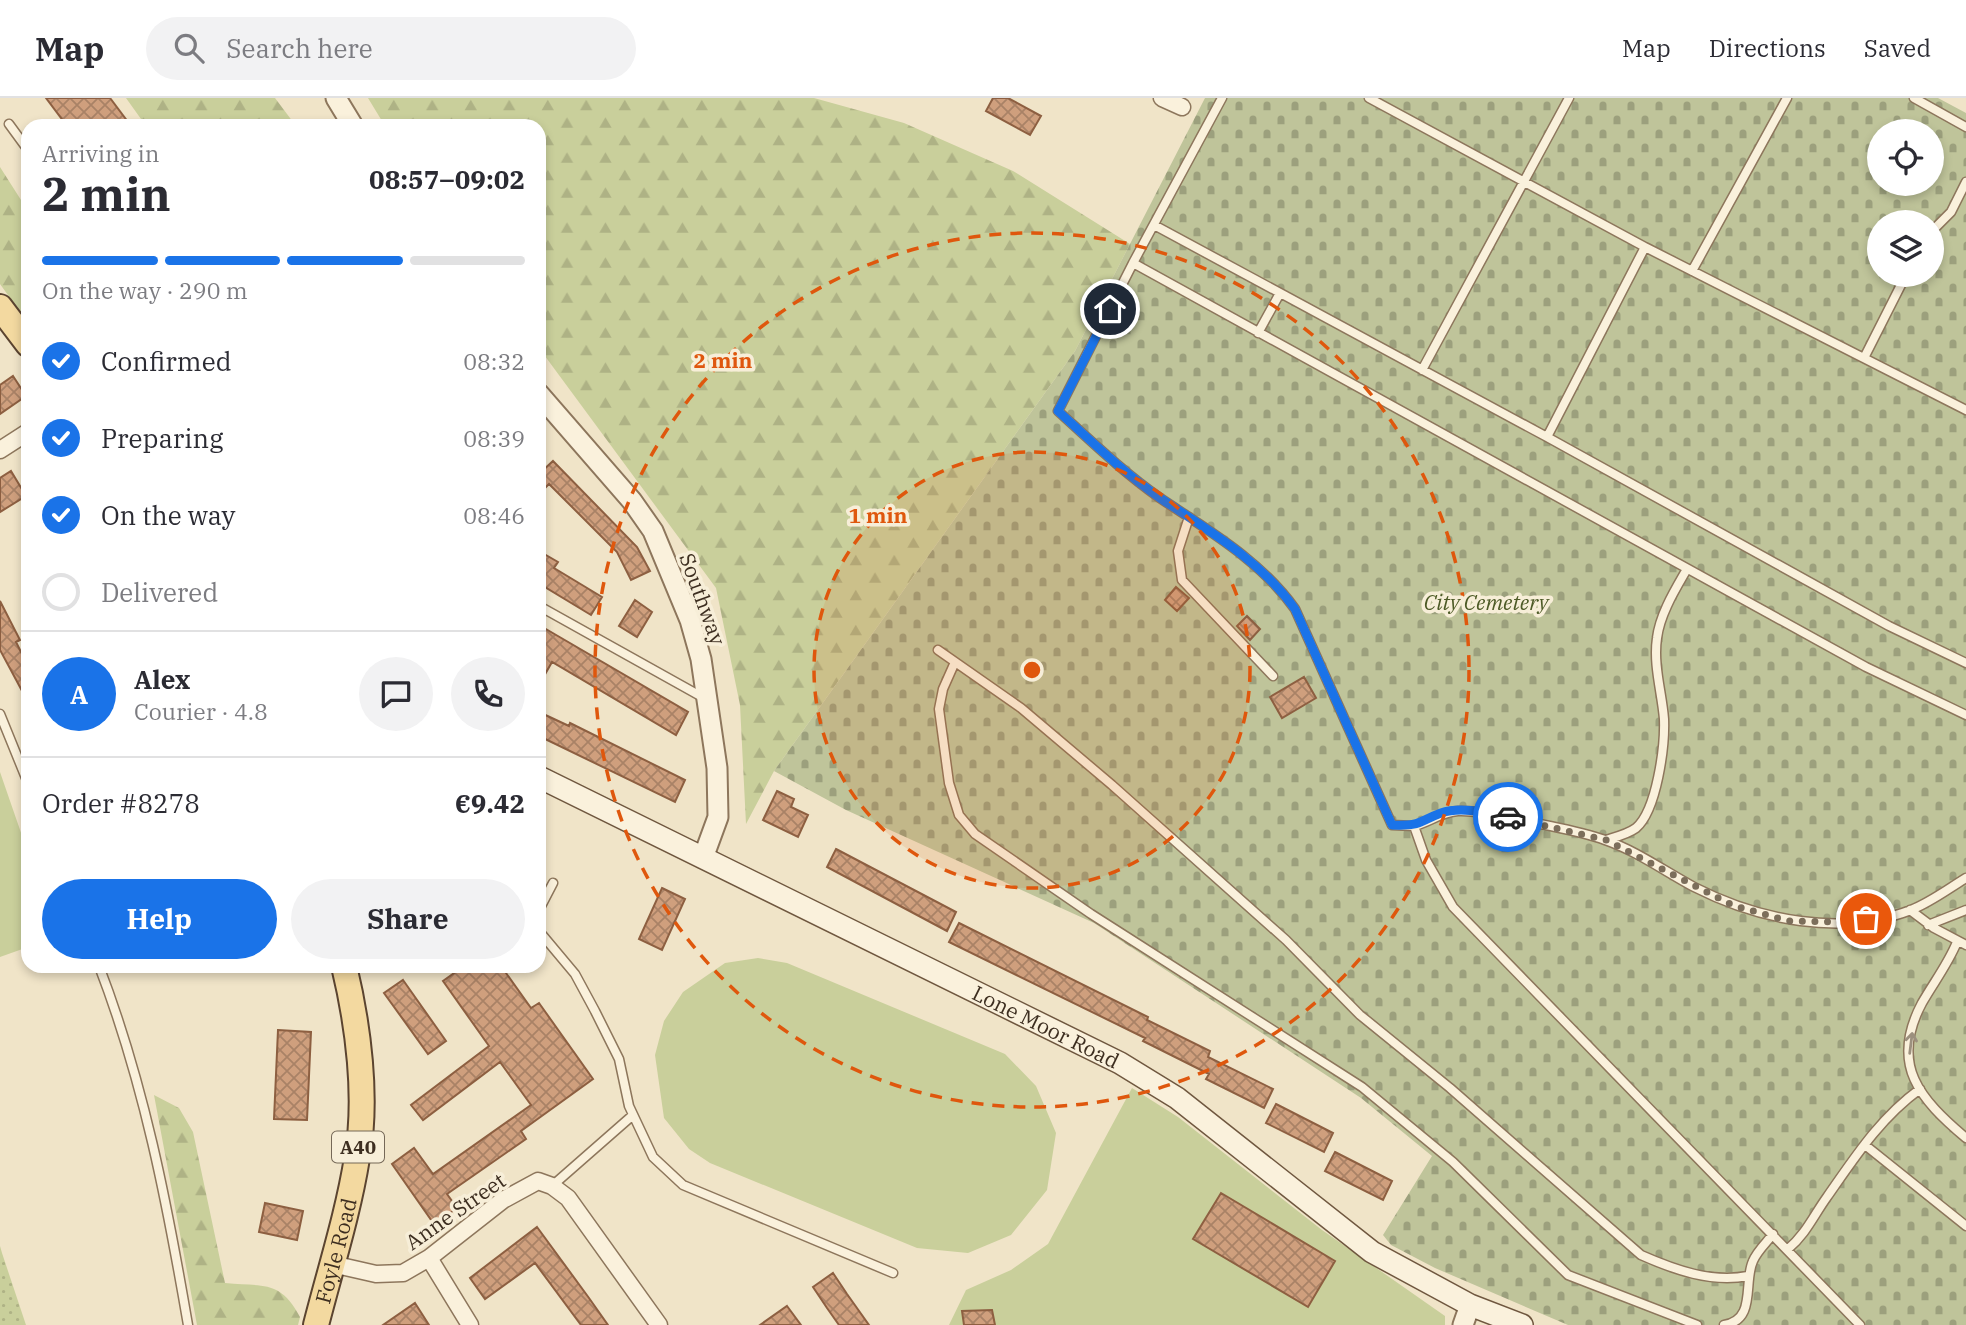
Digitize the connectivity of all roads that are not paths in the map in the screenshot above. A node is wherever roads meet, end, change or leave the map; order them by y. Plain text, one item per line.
1 (336, 98) edge
2 (1162, 98) edge
3 (1222, 98) edge
4 (1369, 98) edge
5 (1569, 98) edge
6 (1787, 98) edge
7 (1914, 98) edge
8 (1182, 107) dead end
9 (349, 119) edge
10 (9, 124) dead end
11 (1966, 127) edge
12 (21, 140) edge
13 (1522, 181) junction
14 (1966, 183) edge
15 (1944, 219) edge
16 (1154, 225) junction
17 (1645, 247) junction
18 (1133, 263) junction
19 (1692, 271) junction
20 (1900, 287) edge
21 (1280, 293) junction
22 (0, 307) edge
23 (1258, 333) junction
24 (21, 335) edge
25 (1864, 358) junction
26 (1422, 370) junction
27 (546, 402) edge
28 (1966, 410) edge
29 (21, 436) edge
30 (1547, 437) junction
31 (0, 450) edge
32 (1189, 517) junction
33 (1687, 569) junction
34 (546, 610) edge
35 (938, 650) dead end
36 (955, 662) junction
37 (1966, 663) edge
38 (1273, 676) dead end
39 (707, 699) junction
40 (0, 714) edge
41 (1966, 715) edge
42 (21, 766) edge
43 (546, 780) edge
44 (1414, 826) junction
45 (1606, 840) junction
46 (704, 858) junction
47 (1966, 878) edge
48 (553, 883) dead end
49 (546, 896) edge
50 (1966, 910) edge
51 (1909, 911) junction
52 (1928, 925) junction
53 (546, 939) edge
54 (1962, 943) edge
55 (102, 973) edge
56 (346, 973) edge
57 (1920, 1089) junction
58 (633, 1115) junction
59 (1966, 1138) edge
60 (1865, 1145) junction
61 (552, 1186) junction
62 (1966, 1226) edge
63 (1773, 1234) junction
64 (1788, 1249) junction
65 (429, 1258) junction
66 (332, 1264) junction
67 (893, 1273) dead end
68 (1748, 1276) junction
69 (1466, 1315) edge
70 (188, 1325) edge
71 (316, 1325) edge
72 (470, 1325) edge
73 (659, 1325) edge
74 (1522, 1325) edge
75 (1698, 1325) edge
76 (1724, 1325) edge
77 (1860, 1325) edge

1 - 9 street
2 - 8 street
3 - 16 lane
4 - 13 lane
5 - 13 lane
6 - 19 lane
7 - 11 lane
10 - 12 lane
13 - 17 lane
13 - 26 lane
14 - 15 lane
16 - 18 lane
16 - 21 lane
17 - 19 lane
17 - 30 lane
18 - 23 lane
18 - 32 lane
19 - 25 lane
20 - 25 lane
21 - 23 lane
21 - 26 lane
22 - 24 main road
23 - 33 lane
25 - 28 lane
26 - 30 lane
27 - 39 street, Southway
29 - 31 street
30 - 37 lane
32 - 38 lane
32 - 44 lane
33 - 41 lane
33 - 45 lane
34 - 39 lane
35 - 36 lane
36 - 68 lane
36 - 75 lane
39 - 46 street, Southway
40 - 42 lane
43 - 46 main road, Lone Moor Road
44 - 45 lane
44 - 63 lane
45 - 51 lane
46 - 69 main road, Lone Moor Road
47 - 51 lane
48 - 49 lane
50 - 52 lane
51 - 52 lane
52 - 54 lane
53 - 58 lane
57 -> 54 lane
55 - 70 lane
56 - 66 main road, Foyle Road / A40
57 - 59 lane
57 - 60 lane
58 - 61 lane
58 - 67 lane
60 - 62 lane
60 - 64 lane
61 - 65 street, Anne Street
61 - 73 street
63 - 64 lane
63 - 68 lane
64 - 77 lane
65 - 66 street, Anne Street
65 - 72 street
66 - 71 main road, Foyle Road / A40
68 - 76 lane
69 - 74 main road, Lone Moor Road

